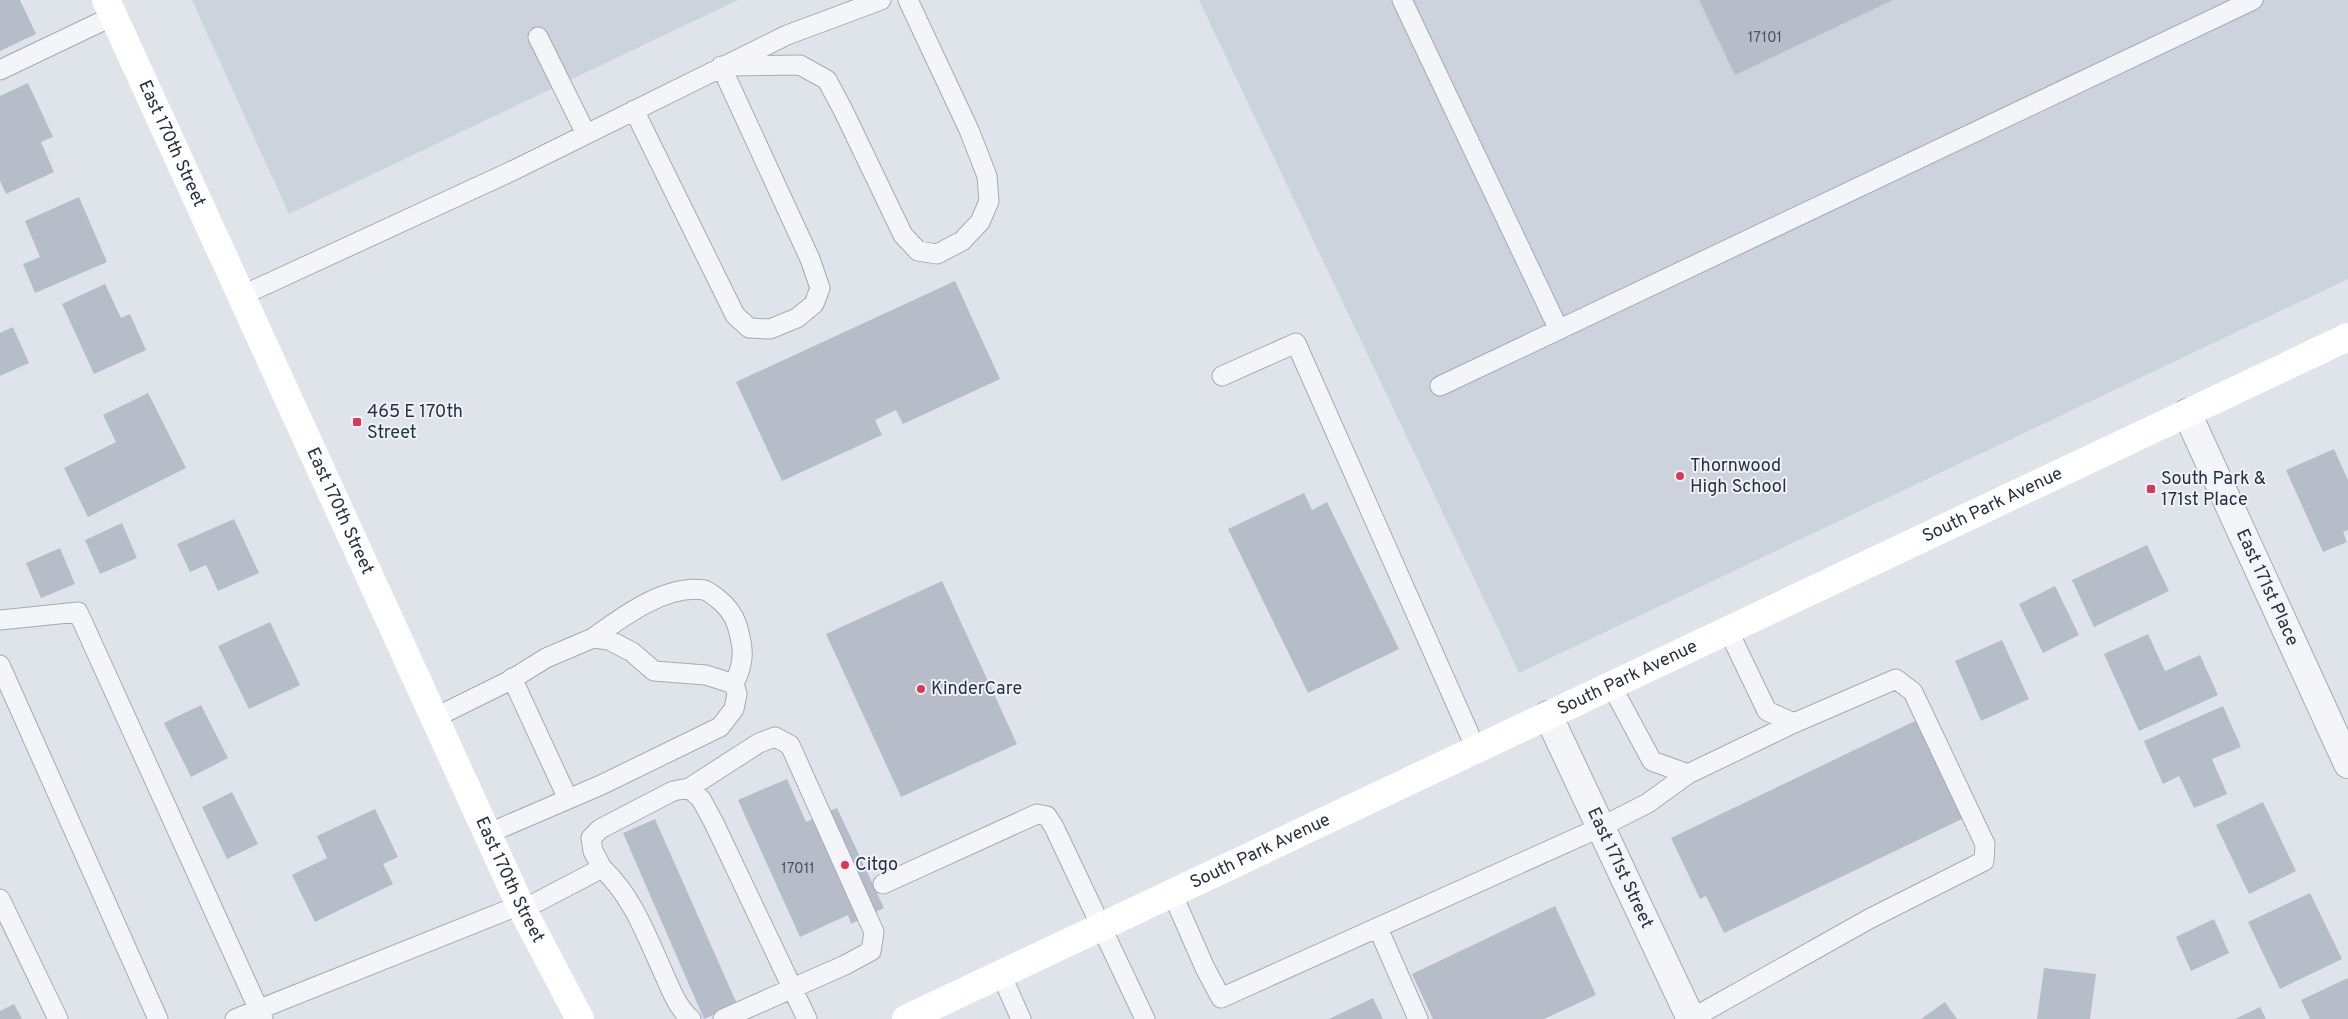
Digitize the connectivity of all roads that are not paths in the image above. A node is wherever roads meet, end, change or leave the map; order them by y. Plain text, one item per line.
1 (881, 0) edge
2 (908, 0) edge
3 (1402, 0) edge
4 (2253, 0) edge
5 (109, 8) edge
6 (538, 36) dead end
7 (721, 66) junction
8 (0, 70) edge
9 (634, 110) junction
10 (586, 134) junction
11 (241, 296) junction
12 (1558, 330) junction
13 (2348, 337) edge
14 (1222, 376) dead end
15 (1440, 386) dead end
16 (2187, 413) junction
17 (0, 620) edge
18 (1728, 630) junction
19 (593, 638) junction
20 (0, 665) edge
21 (512, 678) junction
22 (734, 684) junction
23 (1611, 685) junction
24 (1548, 715) junction
25 (434, 718) junction
26 (1794, 723) junction
27 (1476, 749) junction
28 (2348, 764) edge
29 (1688, 774) junction
30 (689, 788) junction
31 (568, 799) junction
32 (1601, 828) junction
33 (487, 834) junction
34 (602, 868) junction
35 (883, 884) dead end
36 (1172, 893) junction
37 (0, 899) edge
38 (521, 907) junction
39 (1101, 927) junction
40 (1378, 928) junction
41 (1001, 974) junction
42 (793, 987) junction
43 (261, 1014) edge
44 (58, 1019) edge
45 (158, 1019) edge
46 (235, 1019) edge
47 (580, 1019) edge
48 (691, 1019) edge
49 (723, 1019) edge
50 (808, 1019) edge
51 (906, 1019) edge
52 (1022, 1019) edge
53 (1145, 1019) edge
54 (1418, 1019) edge
55 (1691, 1019) edge

1 - 7 lane
2 - 7 lane
3 - 12 lane
4 - 12 lane
5 - 8 lane
5 - 11 street, East 170th Street
6 - 10 lane
7 - 9 lane
7 - 9 lane
9 - 10 lane
10 - 11 lane
11 - 25 street, East 170th Street
12 - 15 lane
13 - 16 street, South Park Avenue
14 - 27 lane
16 - 18 street, South Park Avenue
16 - 28 street, East 171st Place
17 - 43 lane
18 - 23 street, South Park Avenue
18 - 26 lane
19 - 21 lane
19 - 22 lane
19 - 22 lane
20 - 45 lane
21 - 25 lane
21 - 31 lane
22 - 31 lane
23 - 24 street, South Park Avenue
23 - 29 lane
24 - 27 street, South Park Avenue
24 - 32 street, East 171st Street
25 - 33 street, East 170th Street
26 - 29 lane
26 - 55 lane
27 - 36 street, South Park Avenue
29 - 32 lane
30 - 34 lane
30 - 42 lane
30 - 42 lane
31 - 33 lane
32 - 40 lane
32 - 55 street, East 171st Street
33 - 38 street, East 170th Street
34 - 38 lane
34 - 48 lane
35 - 39 lane
36 - 39 street, South Park Avenue
36 - 40 lane
37 - 44 lane
38 - 43 lane
38 - 47 street, East 170th Street
39 - 41 street, South Park Avenue
39 - 53 lane
40 - 54 lane
41 - 51 street, South Park Avenue
41 - 52 lane
42 - 49 lane
42 - 50 lane
43 - 46 lane

